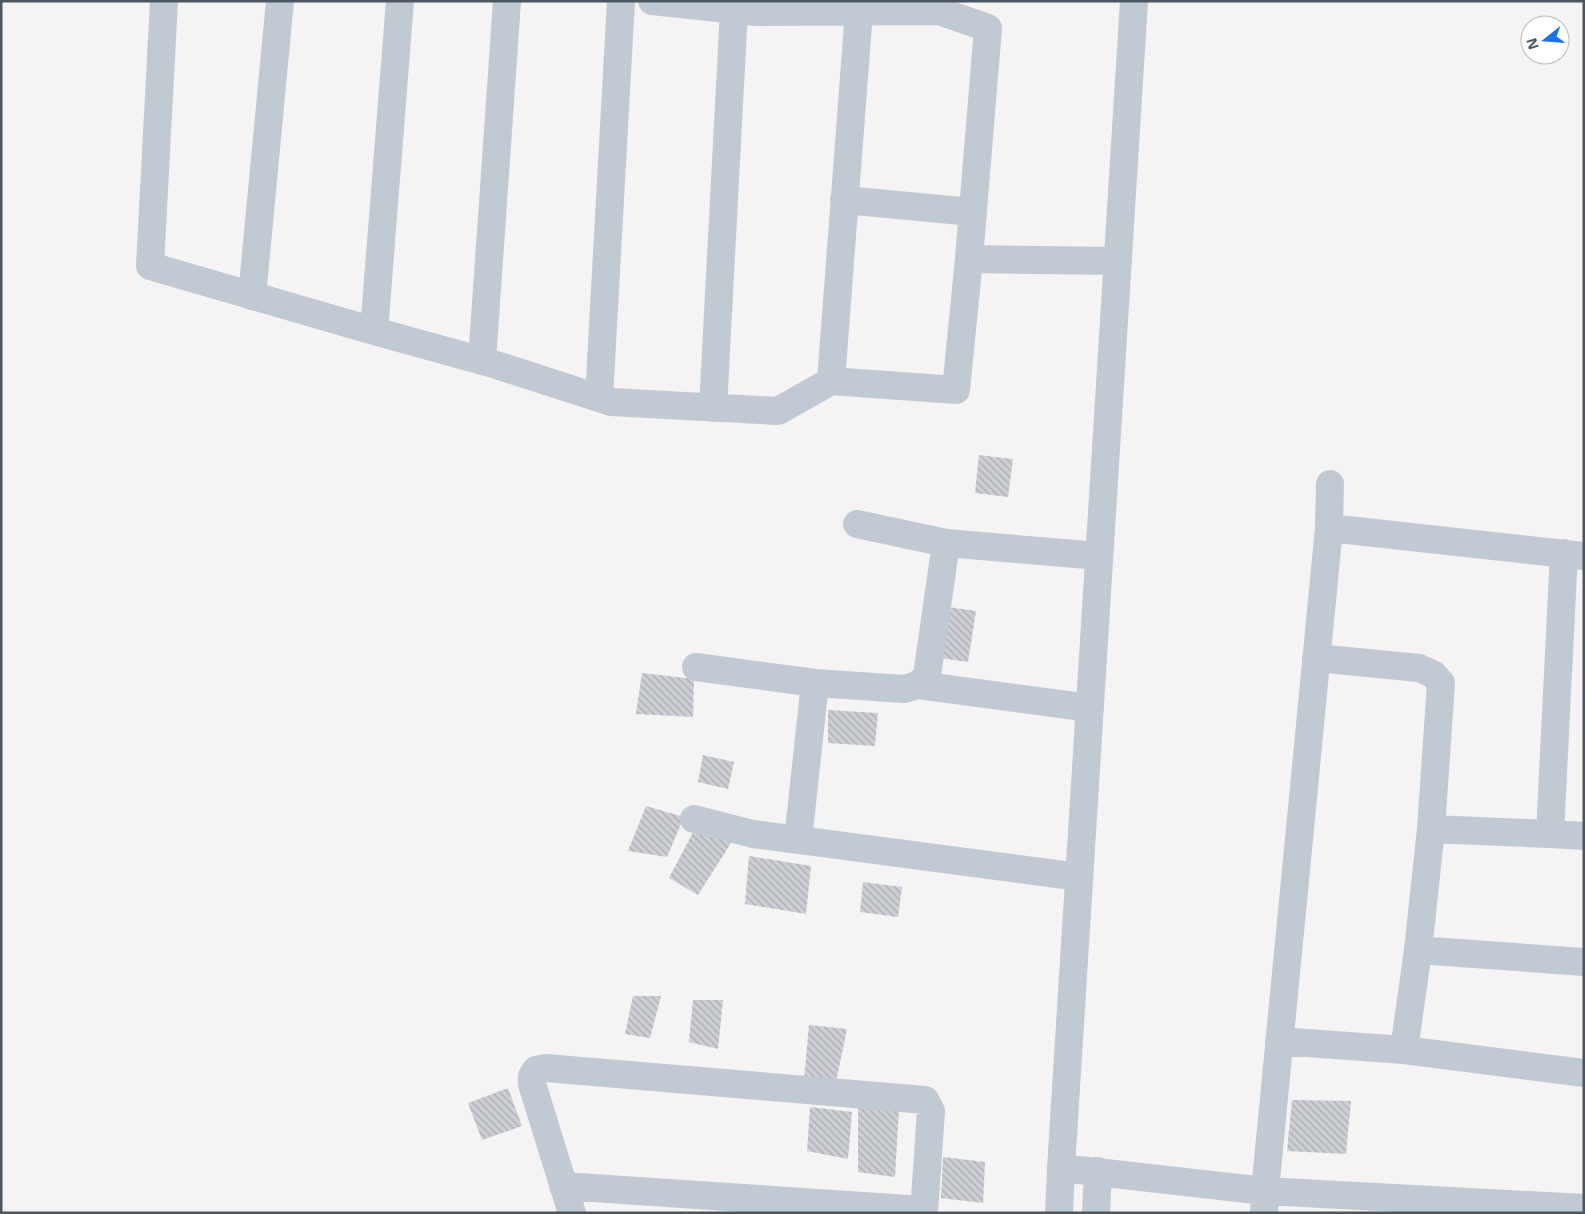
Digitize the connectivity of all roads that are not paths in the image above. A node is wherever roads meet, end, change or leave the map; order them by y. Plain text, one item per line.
1 (164, 1) edge
2 (280, 1) edge
3 (400, 1) edge
4 (507, 1) edge
5 (621, 1) edge
6 (652, 1) edge
7 (1134, 1) edge
8 (734, 10) junction
9 (859, 11) junction
10 (844, 200) junction
11 (972, 212) junction
12 (969, 259) junction
13 (1118, 261) junction
14 (252, 296) junction
15 (374, 332) junction
16 (482, 361) junction
17 (830, 382) junction
18 (599, 398) junction
19 (713, 408) junction
20 (1330, 484) dead end
21 (857, 524) dead end
22 (1330, 528) junction
23 (946, 543) junction
24 (1574, 554) edge
25 (1099, 556) junction
26 (1316, 658) junction
27 (696, 666) dead end
28 (815, 683) junction
29 (918, 685) junction
30 (1090, 708) junction
31 (694, 818) dead end
32 (1431, 829) junction
33 (1550, 834) junction
34 (1584, 836) edge
35 (798, 840) junction
36 (1079, 876) junction
37 (1418, 950) junction
38 (1584, 962) edge
39 (1279, 1041) junction
40 (1404, 1050) junction
41 (1584, 1073) edge
42 (1061, 1168) junction
43 (1098, 1171) junction
44 (563, 1186) junction
45 (1264, 1202) edge
46 (1584, 1208) edge
47 (924, 1211) edge
48 (572, 1213) edge
49 (1059, 1213) edge
50 (1096, 1213) edge

1 - 14 street
2 - 14 street
3 - 15 street
4 - 16 street
5 - 18 street
6 - 8 street
7 - 13 street
8 - 9 street
8 - 19 street
9 - 10 street
9 - 11 street
10 - 11 street
10 - 17 street
11 - 12 street
12 - 13 street
12 - 17 street
13 - 25 street
14 - 15 street
15 - 16 street
16 - 18 street
17 - 19 street
18 - 19 street
20 - 22 street
21 - 23 street
22 - 24 street
22 - 26 street
23 - 25 street
23 - 29 street
24 - 33 street
25 - 30 street
26 - 32 street
26 - 39 street
27 - 28 street
28 - 29 street
28 - 35 street
29 - 30 street
30 - 36 street
31 - 35 street
32 - 33 street
32 - 37 street
33 - 34 street
35 - 36 street
36 - 42 street
37 - 38 street
37 - 40 street
39 - 40 street
39 - 45 street
40 - 41 street
42 - 43 street
42 - 49 street
43 - 45 street
43 - 50 street
44 - 47 street
44 - 47 street
44 - 48 street
45 - 46 street

